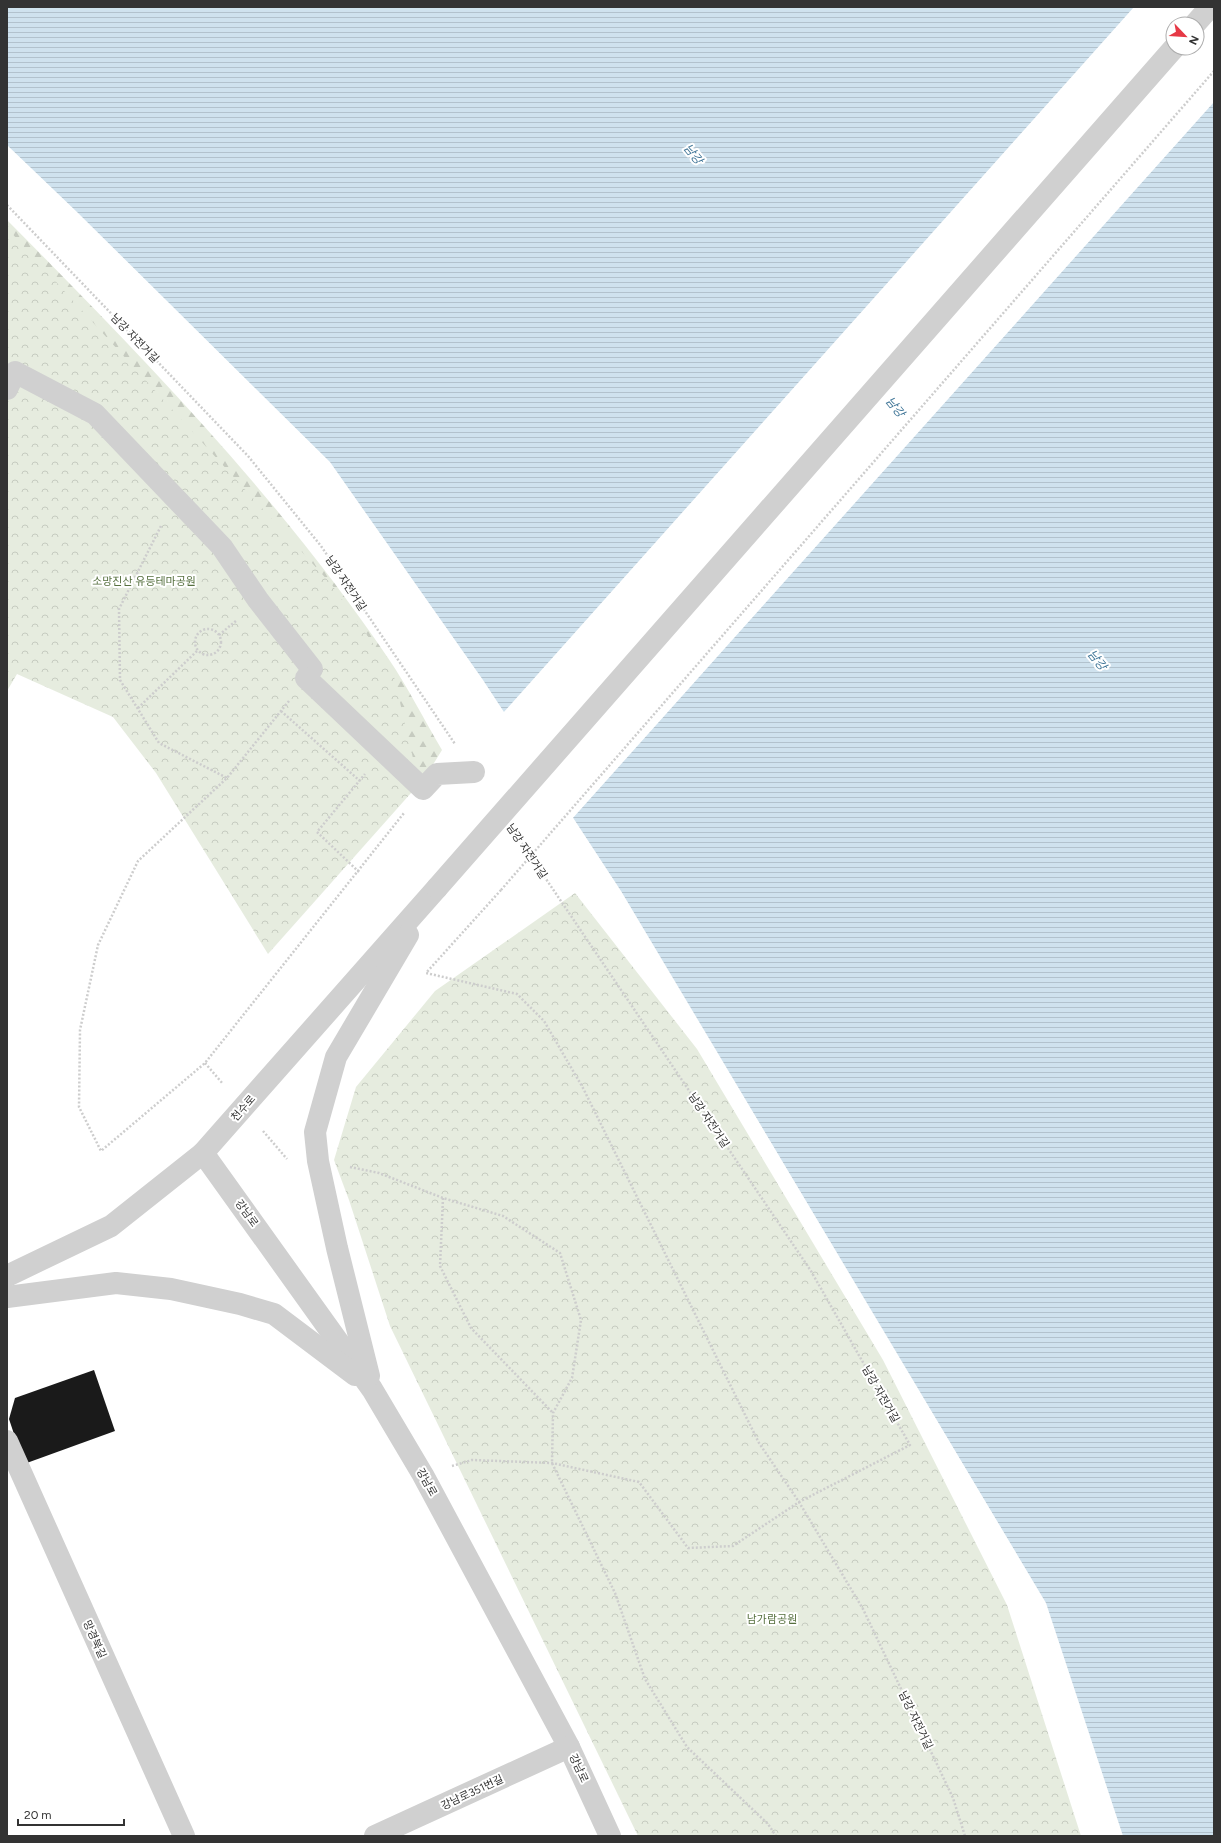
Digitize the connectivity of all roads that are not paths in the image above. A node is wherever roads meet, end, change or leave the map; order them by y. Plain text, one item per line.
1 (1210, 7) edge
2 (1202, 16) edge
3 (1167, 56) edge
4 (7, 390) edge
5 (474, 772) road end
6 (437, 888) junction
7 (204, 1153) junction
8 (7, 1276) edge
9 (7, 1297) edge
10 (372, 1389) junction
11 (7, 1441) edge
12 (569, 1747) junction
13 (184, 1836) edge
14 (376, 1836) edge
15 (610, 1836) edge

1 - 2 street
3 - 6 street, bridge
4 - 5 street
6 - 7 street, 천수로
6 - 10 street
7 - 8 street, 천수로
7 - 10 street, 강남로
9 - 10 street
10 - 12 street, 강남로
11 - 13 street, 망경북길
12 - 14 street, 강남로351번길
12 - 15 street, 강남로

